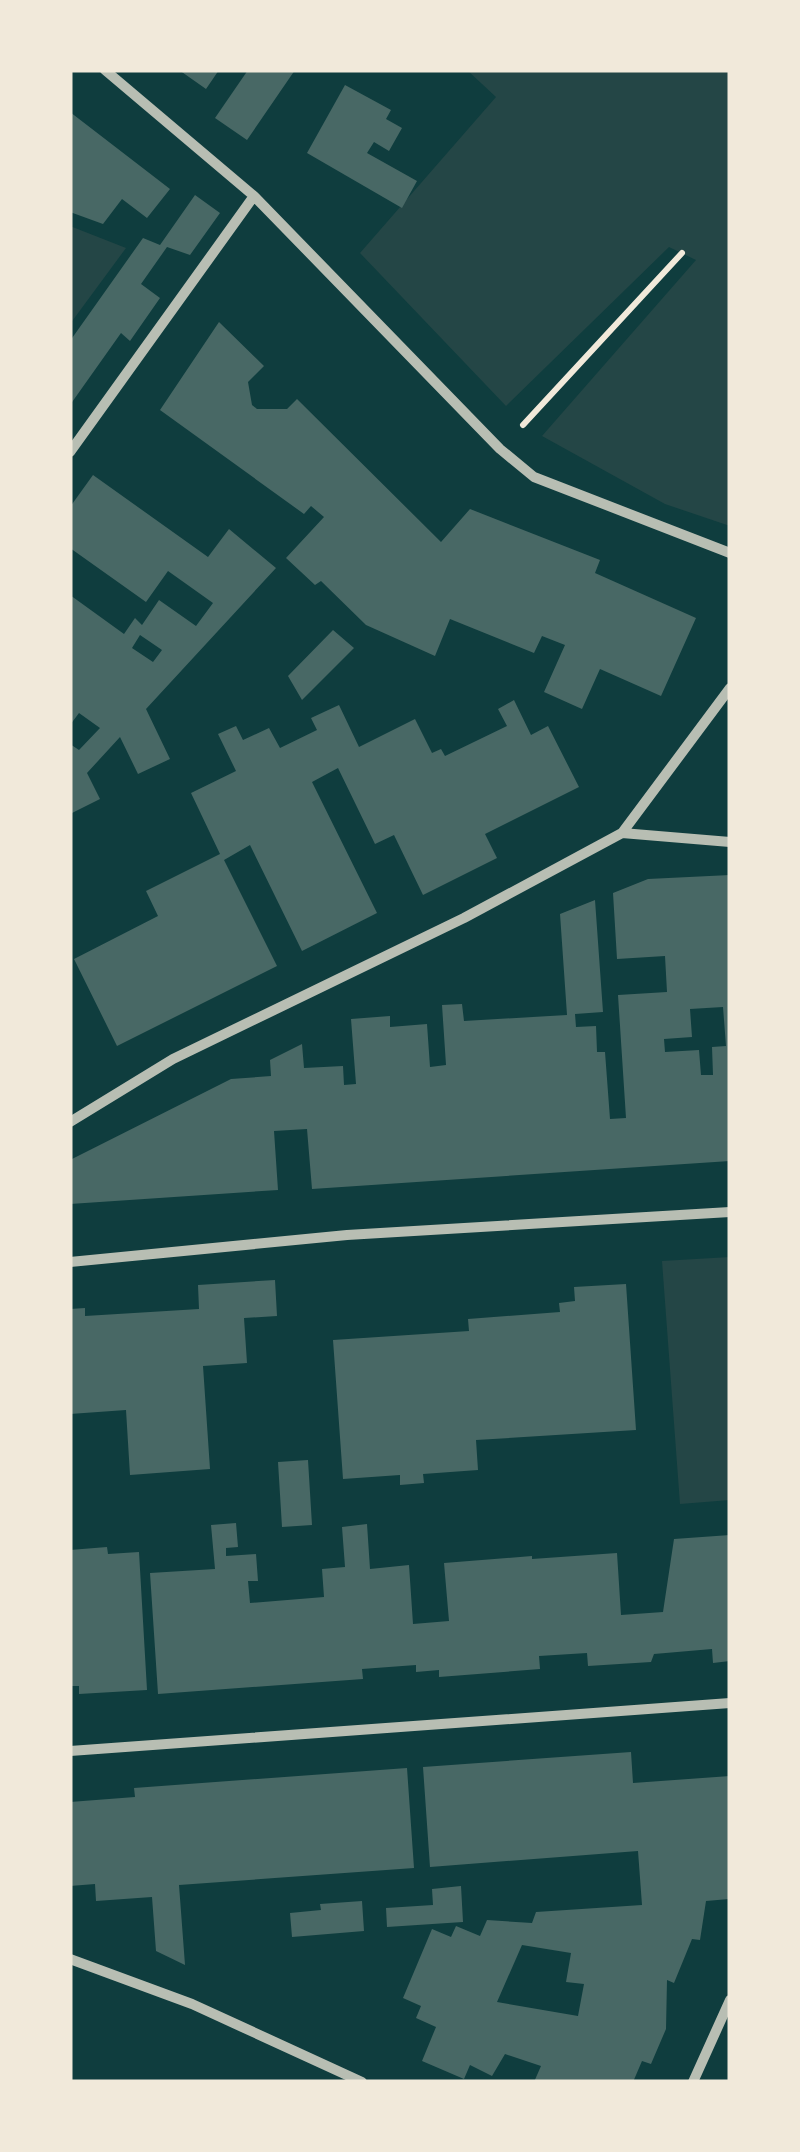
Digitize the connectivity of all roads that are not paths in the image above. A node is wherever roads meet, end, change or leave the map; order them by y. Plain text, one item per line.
1 (106, 70) edge
2 (254, 196) junction
3 (70, 452) edge
4 (730, 553) edge
5 (730, 688) edge
6 (622, 833) junction
7 (730, 842) edge
8 (70, 1122) edge
9 (730, 1212) edge
10 (70, 1262) edge
11 (730, 1703) edge
12 (70, 1751) edge
13 (70, 1958) edge
14 (730, 2000) edge
15 (346, 2078) edge
16 (362, 2082) edge
17 (693, 2082) edge

1 - 2 street
2 - 3 street
2 - 4 street
5 - 6 street
6 - 7 street
6 - 8 street
9 - 10 street
11 - 12 street
13 - 15 street
14 - 17 street
15 - 16 street

